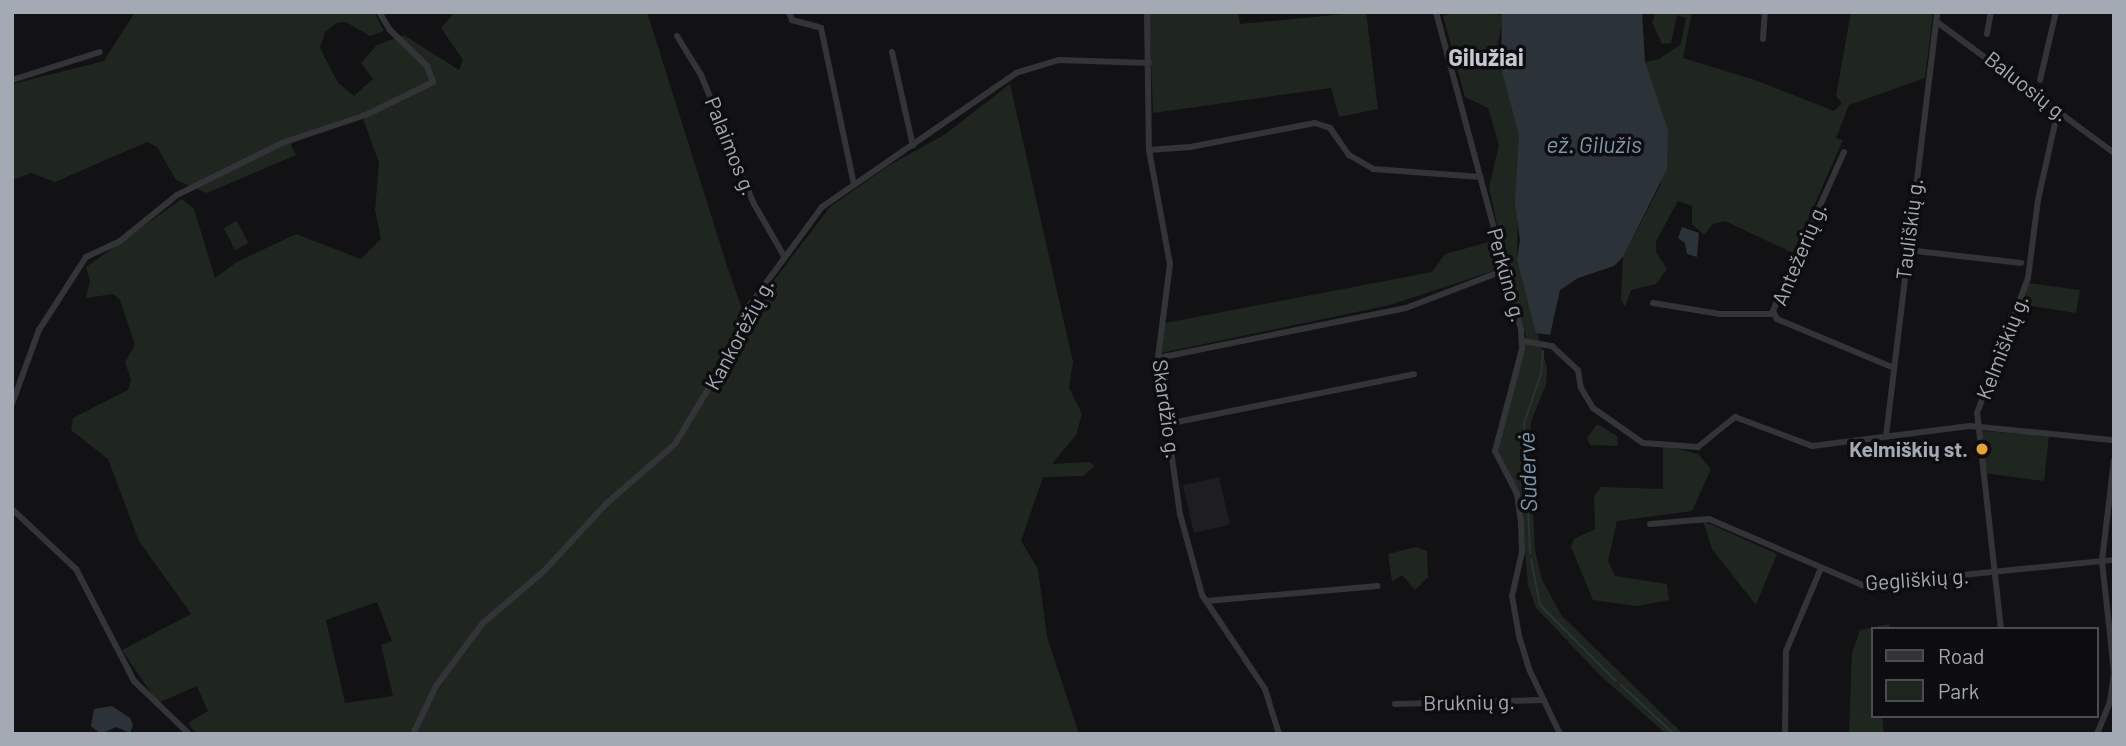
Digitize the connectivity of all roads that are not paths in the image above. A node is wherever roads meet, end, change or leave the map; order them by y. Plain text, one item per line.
1 (379, 12) edge
2 (789, 12) edge
3 (1147, 12) edge
4 (1436, 12) edge
5 (1765, 12) edge
6 (1937, 12) edge
7 (1992, 12) edge
8 (2056, 12) edge
9 (1937, 22) junction
10 (1987, 34) dead end
11 (677, 36) dead end
12 (1763, 39) dead end
13 (100, 52) dead end
14 (892, 52) dead end
15 (1149, 63) junction
16 (12, 80) edge
17 (2040, 80) dead end
18 (2058, 110) junction
19 (914, 146) junction
20 (1149, 150) junction
21 (1844, 152) dead end
22 (2114, 153) edge
23 (1481, 177) junction
24 (854, 184) junction
25 (1907, 250) junction
26 (784, 256) junction
27 (2021, 263) dead end
28 (1505, 270) junction
29 (1653, 303) dead end
30 (1773, 314) junction
31 (1523, 341) junction
32 (1158, 358) junction
33 (1892, 367) junction
34 (1414, 374) dead end
35 (12, 404) edge
36 (1167, 424) junction
37 (1977, 426) junction
38 (1886, 436) junction
39 (2114, 440) edge
40 (2114, 460) edge
41 (12, 509) edge
42 (1650, 524) dead end
43 (2114, 560) edge
44 (2102, 561) junction
45 (1821, 568) junction
46 (1994, 573) junction
47 (1377, 586) dead end
48 (1206, 601) junction
49 (2001, 627) edge
50 (2114, 673) edge
51 (1544, 700) junction
52 (1395, 704) dead end
53 (188, 734) edge
54 (413, 734) edge
55 (1279, 734) edge
56 (1560, 734) edge
57 (1785, 734) edge
58 (2097, 734) edge

1 - 35 street
2 - 24 street
3 - 15 street, Skardžio g.
4 - 23 street, Perkūno g.
5 - 12 street
6 - 9 street, Tauliškių g.
7 - 10 street
8 - 17 street
9 - 18 street, Baluosių g.
9 - 25 street, Tauliškių g.
11 - 26 street, Palaimos g.
13 - 16 street
14 - 19 street
15 - 19 street, Kankorėžių g.
15 - 20 street, Skardžio g.
18 - 22 street, Baluosių g.
18 - 37 street, Kelmiškių g.
19 - 24 street, Kankorėžių g.
20 - 23 street
20 - 32 street, Skardžio g.
21 - 30 street, Antežerių g.
23 - 28 street, Perkūno g.
24 - 26 street, Kankorėžių g.
25 - 27 street
25 - 33 street, Tauliškių g.
26 - 54 street, Kankorėžių g.
28 - 31 street, Perkūno g.
28 - 32 street
29 - 30 street
30 - 33 street, Antežerių g.
31 - 38 street
31 - 51 street, Perkūno g.
32 - 36 street, Skardžio g.
33 - 38 street, Tauliškių g.
34 - 36 street
36 - 48 street, Skardžio g.
37 - 38 street
37 - 39 street
37 - 46 street, Kelmiškių g.
40 - 44 street
41 - 53 street
42 - 45 street, Gegliškių g.
43 - 44 street, Gegliškių g.
44 - 46 street, Gegliškių g.
44 - 50 street
45 - 46 street, Gegliškių g.
45 - 57 street
46 - 49 street, Kelmiškių g.
47 - 48 street
48 - 55 street, Skardžio g.
50 - 58 street
51 - 52 street, Bruknių g.
51 - 56 street, Perkūno g.

